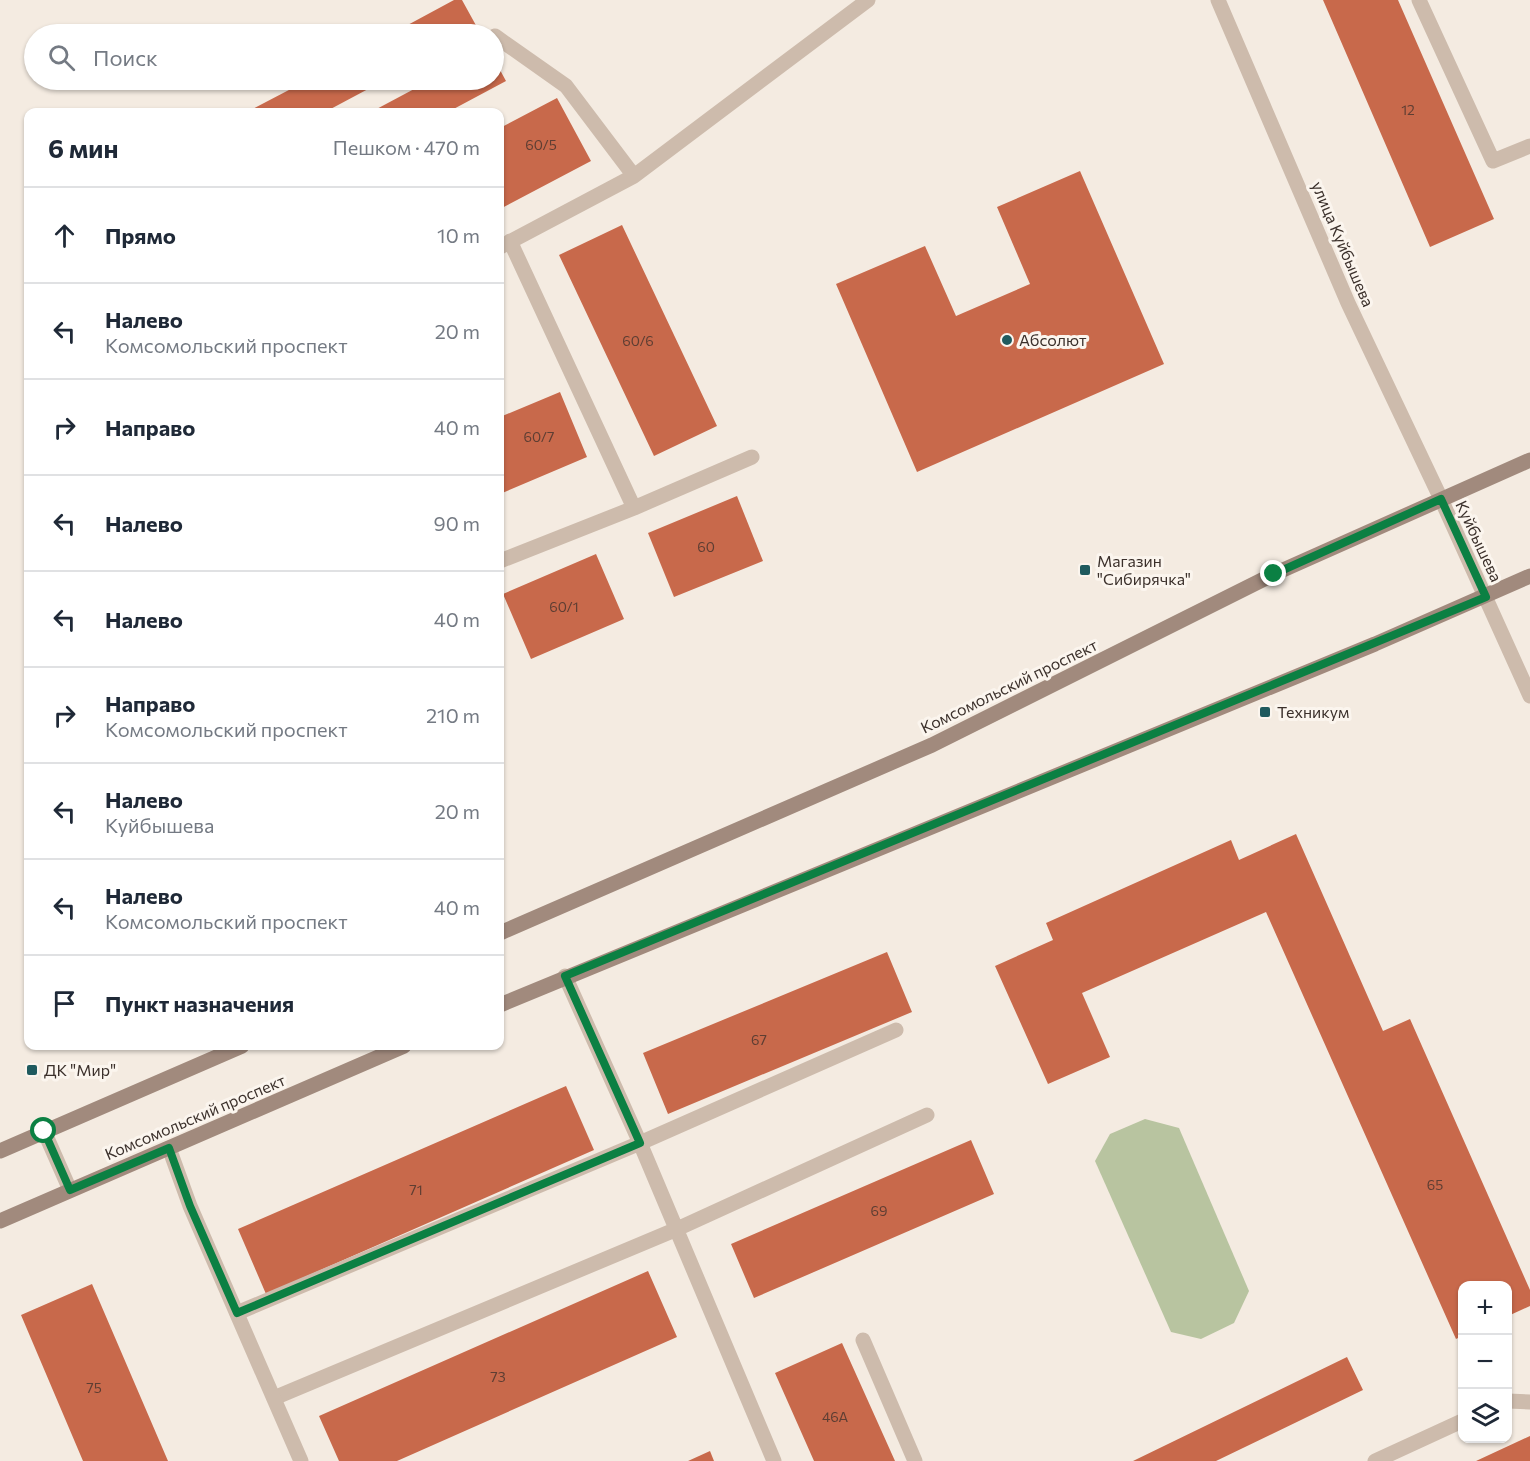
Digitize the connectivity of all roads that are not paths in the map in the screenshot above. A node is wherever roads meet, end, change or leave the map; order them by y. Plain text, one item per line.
1 (868, 0) edge
2 (1218, 0) edge
3 (1419, 0) edge
4 (504, 42) edge
5 (1530, 146) edge
6 (634, 176) junction
7 (505, 244) edge
8 (752, 457) dead end
9 (1530, 460) edge
10 (1441, 499) junction
11 (634, 508) junction
12 (504, 559) edge
13 (1530, 576) edge
14 (1486, 597) junction
15 (1530, 696) edge
16 (504, 931) edge
17 (565, 976) junction
18 (504, 1003) edge
19 (896, 1030) dead end
20 (233, 1050) edge
21 (395, 1050) edge
22 (927, 1115) dead end
23 (44, 1131) junction
24 (640, 1143) junction
25 (169, 1148) junction
26 (0, 1151) edge
27 (70, 1190) junction
28 (0, 1221) edge
29 (677, 1229) junction
30 (237, 1313) junction
31 (863, 1340) dead end
32 (274, 1398) junction
33 (1512, 1401) edge
34 (1530, 1402) edge
35 (1458, 1423) edge
36 (301, 1461) edge
37 (774, 1461) edge
38 (915, 1461) edge
39 (1375, 1461) edge

1 - 6 street
2 - 10 street, улица Куйбышева
3 - 5 street
4 - 6 street
6 - 7 street
7 - 11 street
8 - 11 street
9 - 10 main road, Комсомольский проспект
10 - 14 street, Куйбышева
10 - 16 main road, Комсомольский проспект
11 - 12 street
13 - 14 main road
14 - 15 street
14 - 17 main road
17 - 18 main road
17 - 24 street
19 - 24 street
20 - 23 main road
21 - 25 main road, Комсомольский проспект
22 - 29 street
23 - 26 main road
23 - 27 street
24 - 29 street
24 - 30 street
25 - 27 main road, Комсомольский проспект
25 - 30 street
27 - 28 main road, Комсомольский проспект
29 - 32 street
29 - 37 street
30 - 32 street
31 - 38 street
32 - 36 street
33 - 34 street
35 - 39 street

